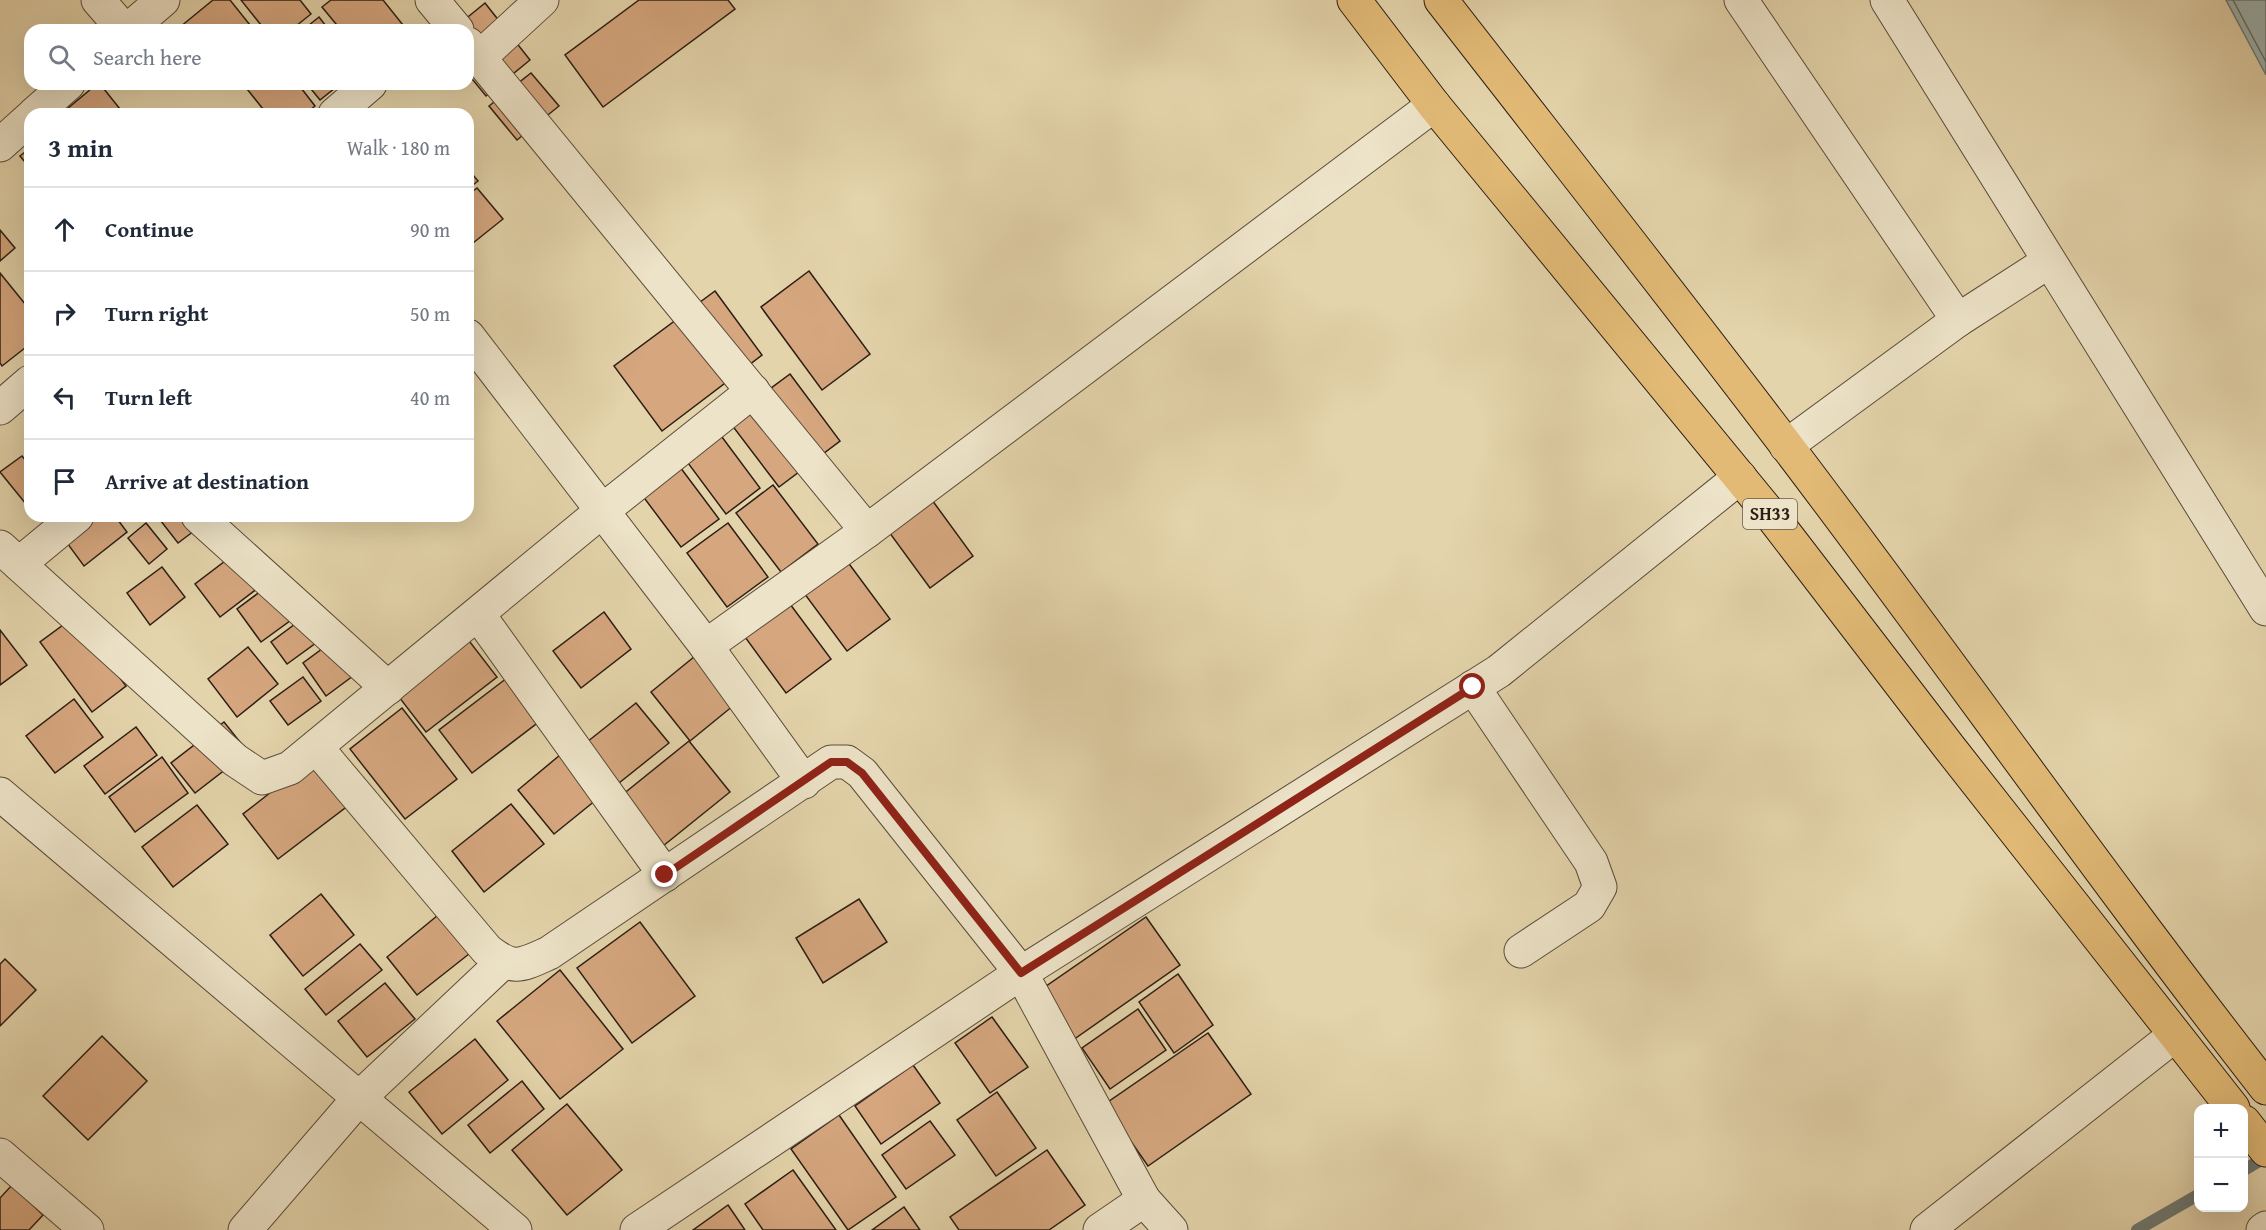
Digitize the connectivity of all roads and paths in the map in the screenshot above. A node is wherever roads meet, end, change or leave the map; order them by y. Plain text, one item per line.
1 (98, 0) edge
2 (163, 0) edge
3 (542, 0) edge
4 (1354, 0) edge
5 (1441, 0) edge
6 (1741, 0) edge
7 (1887, 0) edge
8 (120, 24) edge
9 (133, 24) edge
10 (474, 51) edge
11 (61, 90) edge
12 (363, 90) edge
13 (1434, 105) junction
14 (41, 108) edge
15 (342, 108) edge
16 (24, 123) edge
17 (0, 145) edge
18 (2048, 262) junction
19 (1958, 320) junction
20 (474, 344) edge
21 (24, 387) edge
22 (753, 391) junction
23 (0, 408) edge
24 (1786, 446) junction
25 (1740, 477) junction
26 (602, 511) junction
27 (67, 522) edge
28 (205, 522) edge
29 (867, 531) junction
30 (10, 555) edge
31 (2266, 609) edge
32 (478, 614) junction
33 (706, 646) junction
34 (1473, 687) junction
35 (388, 688) junction
36 (316, 747) junction
37 (804, 782) junction
38 (0, 794) edge
39 (665, 875) junction
40 (1521, 951) dead end
41 (503, 962) junction
42 (1021, 973) junction
43 (2175, 1035) junction
44 (2266, 1088) edge
45 (359, 1098) junction
46 (2230, 1104) edge
47 (2248, 1127) edge
48 (2266, 1150) edge
49 (0, 1155) edge
50 (1144, 1200) junction
51 (87, 1230) edge
52 (245, 1230) edge
53 (515, 1230) edge
54 (637, 1230) edge
55 (1100, 1230) edge
56 (1171, 1230) edge
57 (1927, 1230) edge

1 - 8 street
2 - 9 street
3 - 10 street
4 - 13 main road, SH33
5 - 24 main road, SH33
6 - 19 street
7 - 18 street
10 - 22 street
11 - 14 street
12 - 15 street
13 - 25 main road, SH33
13 - 29 street
16 - 17 street
18 - 19 street
18 - 31 street
19 - 24 street
20 - 26 street
21 - 23 street
22 - 26 street
22 - 29 street
24 - 44 main road, SH33
25 - 34 street
25 - 43 main road, SH33
26 - 32 street
26 - 33 street
27 - 30 street
28 - 35 street
29 - 33 street
30 - 36 street
32 - 35 street
32 - 39 street
33 - 37 street
34 - 40 street
34 - 42 street
35 - 36 street
36 - 41 street
37 - 39 street
37 - 42 street
38 - 45 street
39 - 41 street
41 - 45 street
42 - 50 street
42 - 54 street
43 - 46 main road
43 - 57 street
45 - 52 street
45 - 53 street
47 - 48 main road
49 - 51 street
50 - 55 street
50 - 56 street

